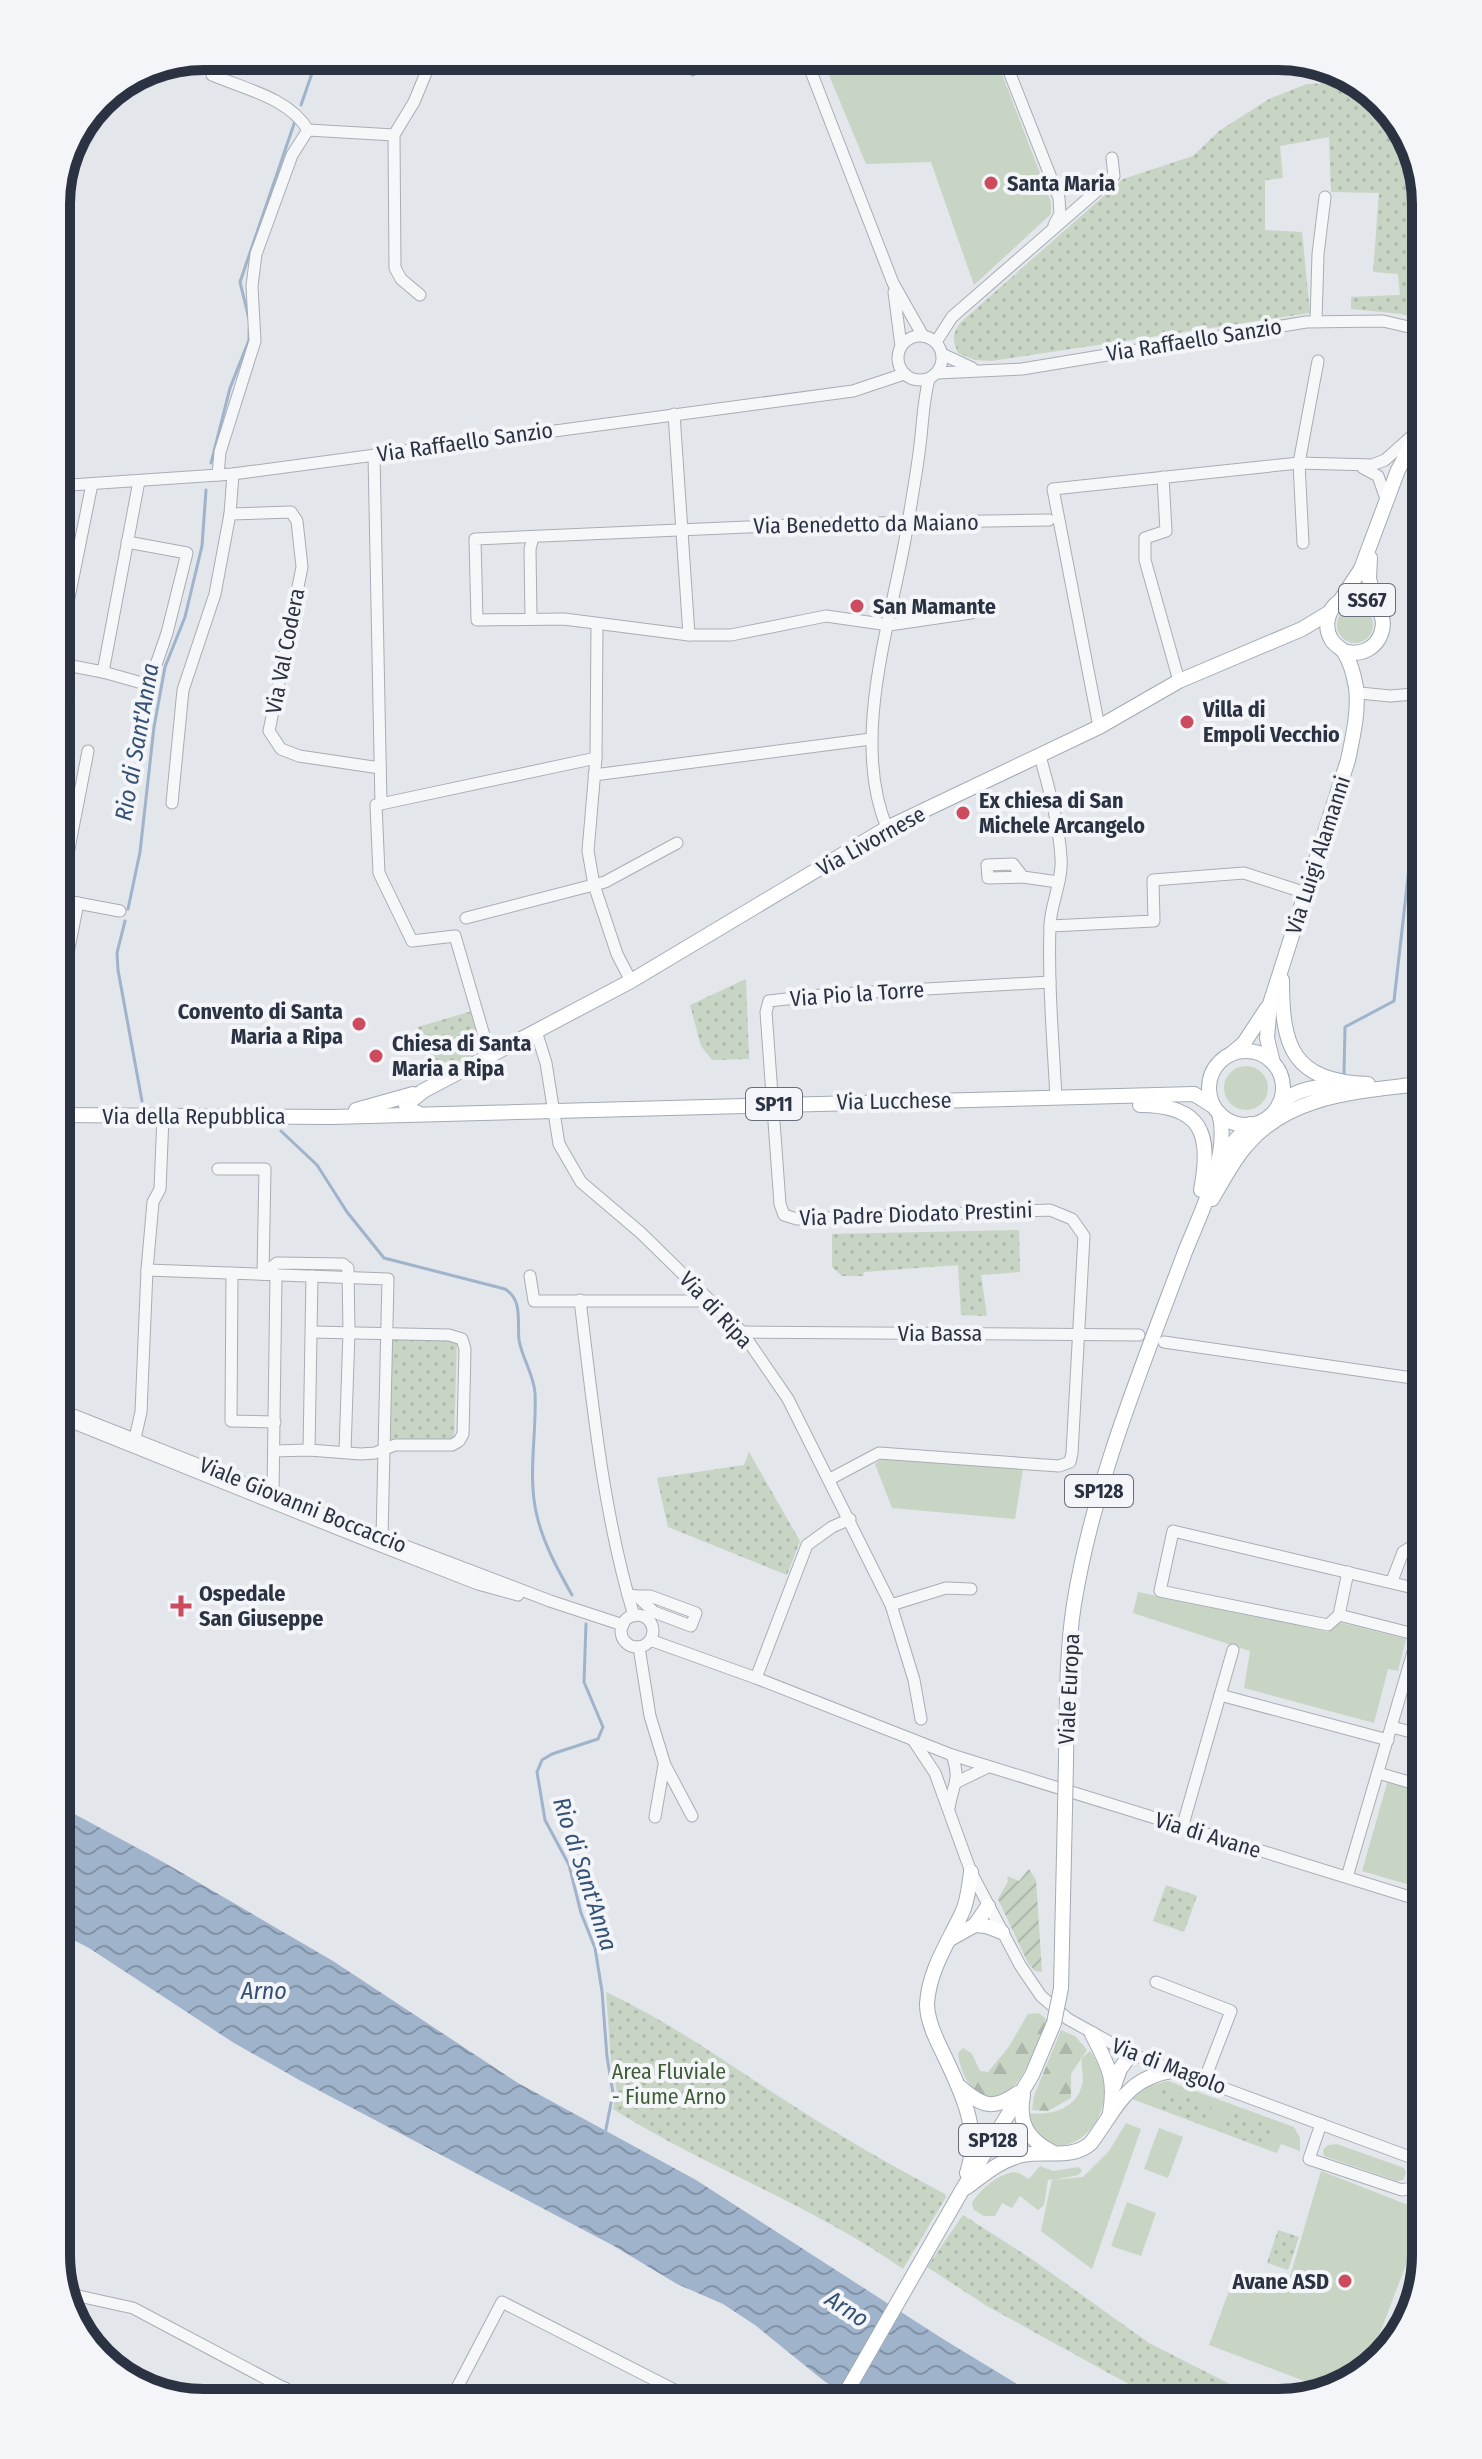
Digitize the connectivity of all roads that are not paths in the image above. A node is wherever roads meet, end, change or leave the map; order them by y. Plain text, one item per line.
1 (427, 70) edge
2 (810, 70) edge
3 (1009, 70) edge
4 (212, 75) dead end
5 (308, 130) junction
6 (394, 135) junction
7 (1112, 158) dead end
8 (1325, 197) dead end
9 (1052, 229) junction
10 (893, 283) junction
11 (420, 295) dead end
12 (1316, 321) junction
13 (1412, 327) edge
14 (923, 336) junction
15 (936, 342) junction
16 (899, 351) junction
17 (942, 354) junction
18 (1318, 361) dead end
19 (980, 372) junction
20 (907, 376) junction
21 (933, 376) junction
22 (872, 387) junction
23 (922, 404) junction
24 (674, 414) junction
25 (1412, 434) edge
26 (1412, 444) edge
27 (374, 455) junction
28 (1299, 463) junction
29 (1359, 467) junction
30 (233, 474) junction
31 (218, 475) junction
32 (1163, 477) junction
33 (139, 481) junction
34 (92, 484) junction
35 (70, 485) edge
36 (1386, 499) junction
37 (230, 514) junction
38 (1049, 520) dead end
39 (908, 524) junction
40 (683, 530) junction
41 (533, 537) junction
42 (127, 542) junction
43 (1303, 543) dead end
44 (1371, 545) junction
45 (70, 593) edge
46 (1335, 606) junction
47 (1378, 609) junction
48 (971, 613) dead end
49 (531, 619) junction
50 (597, 624) junction
51 (889, 625) junction
52 (689, 635) junction
53 (1371, 648) junction
54 (1343, 651) junction
55 (70, 665) edge
56 (103, 672) junction
57 (1179, 681) junction
58 (1412, 694) edge
59 (1358, 699) junction
60 (1099, 727) junction
61 (871, 739) junction
62 (88, 751) dead end
63 (1040, 756) junction
64 (596, 758) junction
65 (380, 768) junction
66 (594, 775) junction
67 (172, 803) dead end
68 (379, 804) junction
69 (887, 828) junction
70 (70, 837) edge
71 (677, 843) dead end
72 (1023, 877) dead end
73 (1058, 882) junction
74 (594, 885) junction
75 (1306, 893) junction
76 (70, 901) edge
77 (78, 903) junction
78 (120, 911) dead end
79 (466, 918) dead end
80 (1050, 926) junction
81 (70, 943) edge
82 (1282, 968) junction
83 (631, 981) junction
84 (1050, 982) junction
85 (1270, 1004) junction
86 (536, 1031) junction
87 (1231, 1054) junction
88 (490, 1056) junction
89 (1276, 1067) junction
90 (1412, 1084) edge
91 (1379, 1085) junction
92 (1412, 1085) edge
93 (1325, 1086) junction
94 (423, 1091) junction
95 (1056, 1098) junction
96 (773, 1104) junction
97 (1279, 1104) junction
98 (1216, 1110) junction
99 (554, 1113) junction
100 (422, 1114) junction
101 (70, 1115) edge
102 (163, 1117) junction
103 (332, 1117) junction
104 (1250, 1124) junction
105 (218, 1169) dead end
106 (1215, 1172) junction
107 (784, 1215) joint
108 (1192, 1234) junction
109 (147, 1270) junction
110 (232, 1273) junction
111 (263, 1274) junction
112 (276, 1275) junction
113 (312, 1276) junction
114 (530, 1276) dead end
115 (348, 1277) junction
116 (580, 1300) junction
117 (709, 1301) junction
118 (312, 1332) junction
119 (349, 1332) junction
120 (387, 1332) junction
121 (742, 1332) junction
122 (1079, 1333) junction
123 (1139, 1335) dead end
124 (1164, 1342) dead end
125 (1412, 1378) edge
126 (70, 1413) edge
127 (70, 1422) edge
128 (275, 1422) junction
129 (135, 1438) junction
130 (309, 1450) junction
131 (383, 1450) junction
132 (274, 1451) junction
133 (345, 1451) junction
134 (830, 1479) junction
135 (273, 1493) junction
136 (850, 1519) junction
137 (382, 1537) junction
138 (1412, 1547) edge
139 (1348, 1572) junction
140 (1392, 1581) junction
141 (1412, 1587) edge
142 (971, 1589) dead end
143 (550, 1601) junction
144 (891, 1605) junction
145 (1339, 1615) junction
146 (634, 1616) junction
147 (623, 1625) junction
148 (1412, 1633) edge
149 (650, 1640) junction
150 (639, 1647) junction
151 (1233, 1650) dead end
152 (1412, 1664) edge
153 (756, 1678) junction
154 (1405, 1683) junction
155 (1412, 1685) edge
156 (1220, 1695) junction
157 (921, 1719) dead end
158 (1392, 1727) junction
159 (1412, 1732) edge
160 (913, 1740) junction
161 (1388, 1740) junction
162 (952, 1755) junction
163 (665, 1765) junction
164 (990, 1766) junction
165 (935, 1773) junction
166 (1378, 1773) junction
167 (957, 1782) junction
168 (1412, 1783) edge
169 (948, 1812) junction
170 (692, 1816) dead end
171 (655, 1817) dead end
172 (1182, 1828) junction
173 (971, 1872) junction
174 (1347, 1877) junction
175 (1412, 1898) edge
176 (988, 1906) junction
177 (964, 1911) junction
178 (975, 1925) junction
179 (1002, 1932) junction
180 (947, 1941) junction
181 (1156, 1982) dead end
182 (1092, 2034) junction
183 (1131, 2054) junction
184 (1176, 2070) junction
185 (1204, 2081) junction
186 (958, 2086) junction
187 (1114, 2087) junction
188 (1025, 2088) junction
189 (1130, 2088) junction
190 (1109, 2115) junction
191 (1321, 2124) junction
192 (1052, 2152) junction
193 (1412, 2158) edge
194 (1412, 2188) edge
195 (958, 2197) junction
196 (77, 2296) edge
197 (285, 2388) edge
198 (456, 2389) edge
199 (673, 2389) edge
200 (848, 2389) edge

1 - 6 street
2 - 10 street
3 - 9 street
4 - 5 street
5 - 6 street
5 - 31 street
6 - 11 street
7 - 9 street
8 - 12 street
9 - 15 street
10 - 14 street
10 - 16 street
12 - 13 street, Via Raffaello Sanzio
12 - 19 street, Via Raffaello Sanzio
14 - 15 street
14 - 16 street
15 - 17 street
16 - 20 street
16 - 22 street
17 - 19 street, Via Raffaello Sanzio
17 - 21 street
18 - 28 street
19 - 21 street, Via Raffaello Sanzio
20 - 21 street
20 - 22 street, Via Raffaello Sanzio
20 - 23 street
21 - 23 street
22 - 24 street, Via Raffaello Sanzio
23 - 39 street
24 - 27 street, Via Raffaello Sanzio
24 - 40 street
25 - 29 street
26 - 36 main road, Via Livornese / SS67
27 - 30 street, Via Raffaello Sanzio
27 - 65 street
28 - 29 street
28 - 32 street
28 - 43 street
29 - 36 street
30 - 31 street, Via Raffaello Sanzio
30 - 37 street
31 - 33 street, Via Raffaello Sanzio
32 - 57 street
32 - 60 street
33 - 34 street, Via Raffaello Sanzio
33 - 42 street
34 - 35 street, Via Raffaello Sanzio
34 - 45 street
36 - 44 main road, Via Livornese / SS67
37 - 65 street, Via Val Codera
37 - 67 street
38 - 39 street, Via Benedetto da Maiano
39 - 40 street, Via Benedetto da Maiano
39 - 51 street
40 - 41 street, Via Benedetto da Maiano
40 - 52 street
41 - 49 street
41 - 49 street, Via Benedetto da Maiano
42 - 56 street
42 - 56 street
44 - 46 main road, Via Livornese / SS67
44 - 47 main road, Via Livornese / SS67
46 - 47 main road, SS67
46 - 54 main road, SS67
46 - 57 main road, Via Livornese
47 - 53 main road, Via Livornese / SS67
48 - 51 street
49 - 50 street
50 - 52 street
50 - 64 street
51 - 52 street
51 - 61 street
53 - 54 main road, SS67
53 - 59 main road, Via Luigi Alamanni
54 - 59 main road, Via Luigi Alamanni
55 - 56 street
57 - 60 main road, Via Livornese
58 - 59 street
59 - 75 main road, Via Luigi Alamanni
60 - 63 main road, Via Livornese
61 - 66 street
61 - 69 street
62 - 70 street
63 - 69 main road, Via Livornese
63 - 73 street
64 - 66 street
64 - 68 street
65 - 68 street
66 - 74 street
68 - 88 street
69 - 83 main road, Via Livornese
71 - 74 street
72 - 73 street
73 - 80 street
74 - 79 street
74 - 83 street
75 - 80 street
75 - 82 main road, Via Luigi Alamanni
76 - 77 street
77 - 78 street
77 - 81 street
80 - 84 street
82 - 85 main road, Via Luigi Alamanni
82 - 91 main road
83 - 86 main road, Via Livornese
84 - 95 street
84 - 96 street, Via Pio la Torre
85 - 87 main road, Via Luigi Alamanni
85 - 89 main road, Via Luigi Alamanni
86 - 88 main road, Via Livornese
86 - 99 street, Via di Ripa
87 - 89 main road
87 - 98 main road
88 - 94 main road, Via Livornese
89 - 93 main road
89 - 97 main road
90 - 91 main road
91 - 93 main road
92 - 108 main road, SP128
93 - 97 main road
94 - 100 main road
94 - 103 main road, Via Livornese
95 - 96 main road, Via Lucchese / SP11
95 - 98 main road, Via Lucchese / SP11
95 - 108 main road, SP128
96 - 99 main road, Via Lucchese / SP11
96 - 107 street, Via Pio la Torre
97 - 104 main road
98 - 104 main road, Via Lucchese / SP11
98 - 106 main road, Viale Europa / SP128
99 - 100 main road, Via Lucchese / SP11
99 - 117 street, Via di Ripa
100 - 103 main road, Via Lucchese / SP11
101 - 102 main road, Via della Repubblica
102 - 103 main road, Via della Repubblica
102 - 109 street
104 - 106 main road, Viale Europa / SP128
105 - 111 street
106 - 108 main road, Viale Europa / SP128
107 - 122 street, Via Padre Diodato Prestini
108 - 188 main road, Viale Europa / SP128, bridge
109 - 110 street
109 - 129 street
110 - 111 street
110 - 128 street
111 - 112 street
111 - 115 street
112 - 113 street
112 - 128 street
113 - 115 street
113 - 118 street
114 - 116 street
115 - 119 street
115 - 120 street
116 - 117 street
116 - 146 street
117 - 121 street, Via di Ripa
118 - 119 street
118 - 130 street
119 - 120 street
119 - 133 street
120 - 131 street
120 - 131 street
121 - 122 street, Via Bassa
121 - 134 street, Via di Ripa
122 - 123 street, Via Bassa
122 - 134 street, Via Padre Diodato Prestini
124 - 125 street
126 - 129 street, Viale Giovanni Boccaccio
127 - 143 street, Viale Giovanni Boccaccio
128 - 132 street
129 - 135 street, Viale Giovanni Boccaccio
130 - 132 street
130 - 133 street
131 - 133 street
131 - 137 street
132 - 135 street
134 - 136 street, Via di Ripa
135 - 137 street, Viale Giovanni Boccaccio
136 - 144 street, Via di Ripa
136 - 153 street
137 - 143 street, Viale Giovanni Boccaccio
138 - 140 street
139 - 140 street
139 - 145 street
139 - 145 street
140 - 141 street
142 - 144 street
143 - 147 street, Viale Giovanni Boccaccio
144 - 157 street, Via di Ripa
145 - 148 street
146 - 147 street
146 - 149 street
147 - 150 street
149 - 150 street
149 - 153 street
150 - 163 street
151 - 156 street
152 - 154 street
153 - 160 street
154 - 155 street
154 - 158 street
156 - 161 street
156 - 172 street
158 - 159 street
158 - 161 street
160 - 162 street
160 - 165 street, Via di Magolo
161 - 166 street
162 - 164 street
162 - 165 street
162 - 167 street
163 - 170 street
163 - 171 street
164 - 167 street
164 - 172 street, Via di Avane
165 - 169 street, Via di Magolo
166 - 168 street
166 - 174 street
167 - 169 street
169 - 173 street, Via di Magolo
172 - 174 street, Via di Avane
173 - 176 street, Via di Magolo
173 - 177 main road
174 - 175 street, Via di Avane
176 - 177 main road
176 - 178 main road
176 - 179 street, Via di Magolo
177 - 180 main road
178 - 179 main road
178 - 180 main road
179 - 182 street, Via di Magolo
180 - 186 main road
181 - 185 street
182 - 183 street, Via di Magolo
182 - 187 main road
183 - 184 street, Via di Magolo
183 - 187 main road
183 - 189 main road
184 - 185 street, Via di Magolo
184 - 189 main road
185 - 191 street, Via di Magolo
186 - 188 main road
186 - 195 main road
187 - 190 main road
188 - 192 main road
188 - 195 main road, Viale Europa / SP128
189 - 190 main road
190 - 192 main road
191 - 193 street, Via di Magolo
191 - 194 street
192 - 195 main road
195 - 200 main road, SP128
196 - 197 street
198 - 199 street

